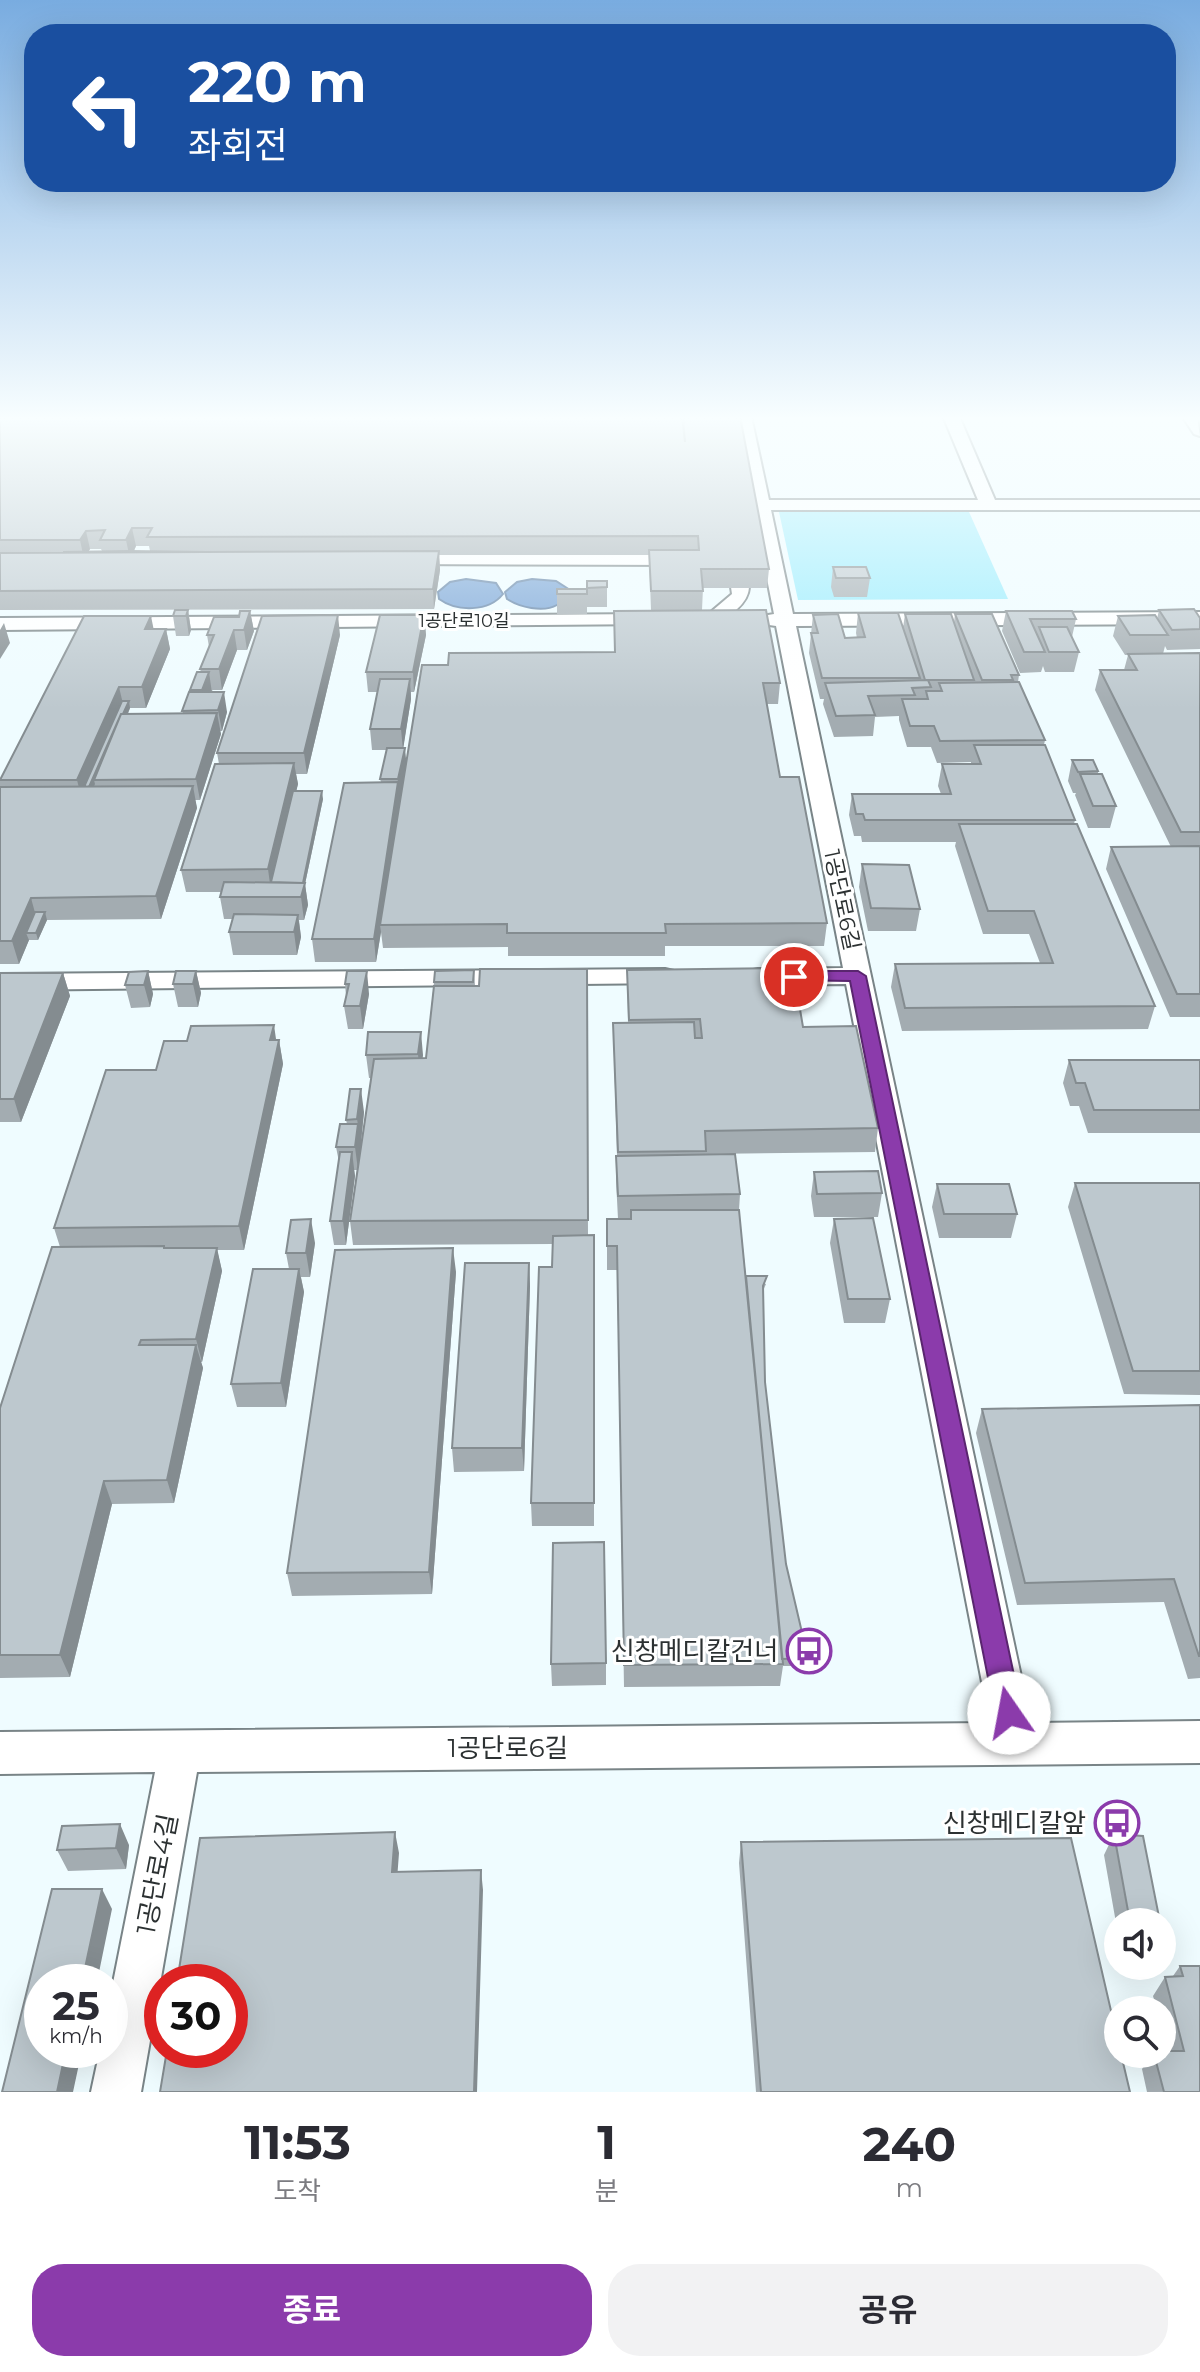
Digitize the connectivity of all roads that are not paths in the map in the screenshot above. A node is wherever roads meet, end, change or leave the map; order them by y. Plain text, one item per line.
1 (761, 514) edge
2 (731, 529) edge
3 (720, 559) junction
4 (375, 560) edge
5 (1200, 618) edge
6 (665, 620) edge
7 (761, 620) junction
8 (0, 624) edge
9 (858, 976) junction
10 (683, 977) edge
11 (731, 977) edge
12 (0, 982) edge
13 (1200, 1742) edge
14 (1015, 1744) junction
15 (180, 1751) junction
16 (0, 1753) edge
17 (116, 2092) edge

1 - 7 street
2 - 3 street
3 - 4 street
3 - 7 street
5 - 7 street
6 - 8 street, 1공단로10길
7 - 9 street, 1공단로6길
9 - 11 street
9 - 14 street, 1공단로6길
10 - 12 street
13 - 14 street, 1공단로6길
14 - 15 street, 1공단로6길
15 - 16 street, 1공단로6길
15 - 17 street, 1공단로4길

